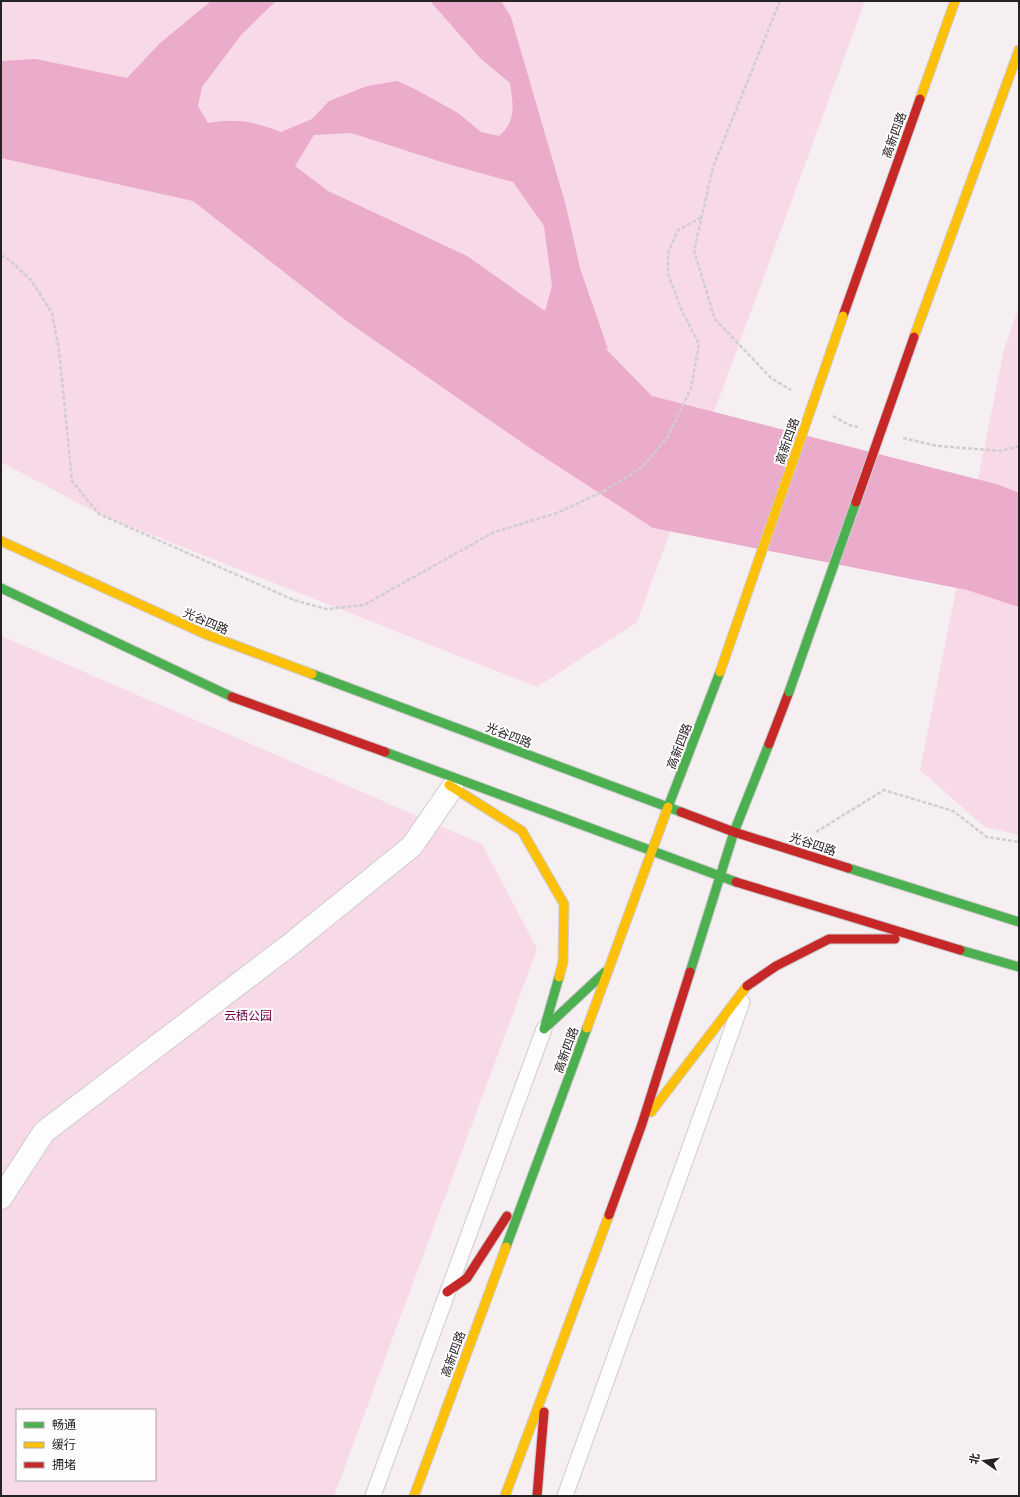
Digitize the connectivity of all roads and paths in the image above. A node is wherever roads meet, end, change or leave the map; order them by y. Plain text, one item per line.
1 (780, 1) edge
2 (955, 1) edge
3 (1019, 50) edge
4 (702, 217) junction
5 (1, 256) edge
6 (797, 394) dead end
7 (829, 413) dead end
8 (864, 429) dead end
9 (901, 437) dead end
10 (1019, 446) edge
11 (1, 541) edge
12 (1, 588) edge
13 (405, 758) junction
14 (452, 788) junction
15 (668, 808) junction
16 (734, 832) junction
17 (1019, 842) edge
18 (789, 849) junction
19 (652, 851) junction
20 (720, 877) junction
21 (1019, 922) edge
22 (917, 938) junction
23 (1019, 967) edge
24 (608, 968) junction
25 (747, 986) junction
26 (544, 1029) junction
27 (642, 1124) junction
28 (530, 1181) junction
29 (1, 1198) edge
30 (447, 1292) junction
31 (547, 1383) junction
32 (373, 1496) edge
33 (414, 1496) edge
34 (505, 1496) edge
35 (537, 1496) edge
36 (565, 1496) edge

1 - 4 path
2 - 15 main road, 高新四路, bridge
3 - 16 main road, bridge
4 - 5 path
4 - 6 path
7 - 8 path
9 - 10 path
11 - 15 main road, 光谷四路
12 - 13 main road
13 - 14 main road
13 - 19 main road
14 - 26 main road
14 - 29 street
15 - 16 main road, 光谷四路
15 - 19 main road, 高新四路
16 - 18 main road, 光谷四路
16 - 20 main road
17 - 18 path
18 - 21 main road, 光谷四路
19 - 20 main road
19 - 24 main road, 高新四路
20 - 22 main road
20 - 27 main road
22 - 23 main road
22 - 25 main road
24 - 26 main road
24 - 28 main road, 高新四路
25 - 27 main road
25 - 36 lane
26 - 30 lane
27 - 31 main road
28 - 30 main road
28 - 33 main road, 高新四路
30 - 32 lane
31 - 34 main road
31 - 35 main road

